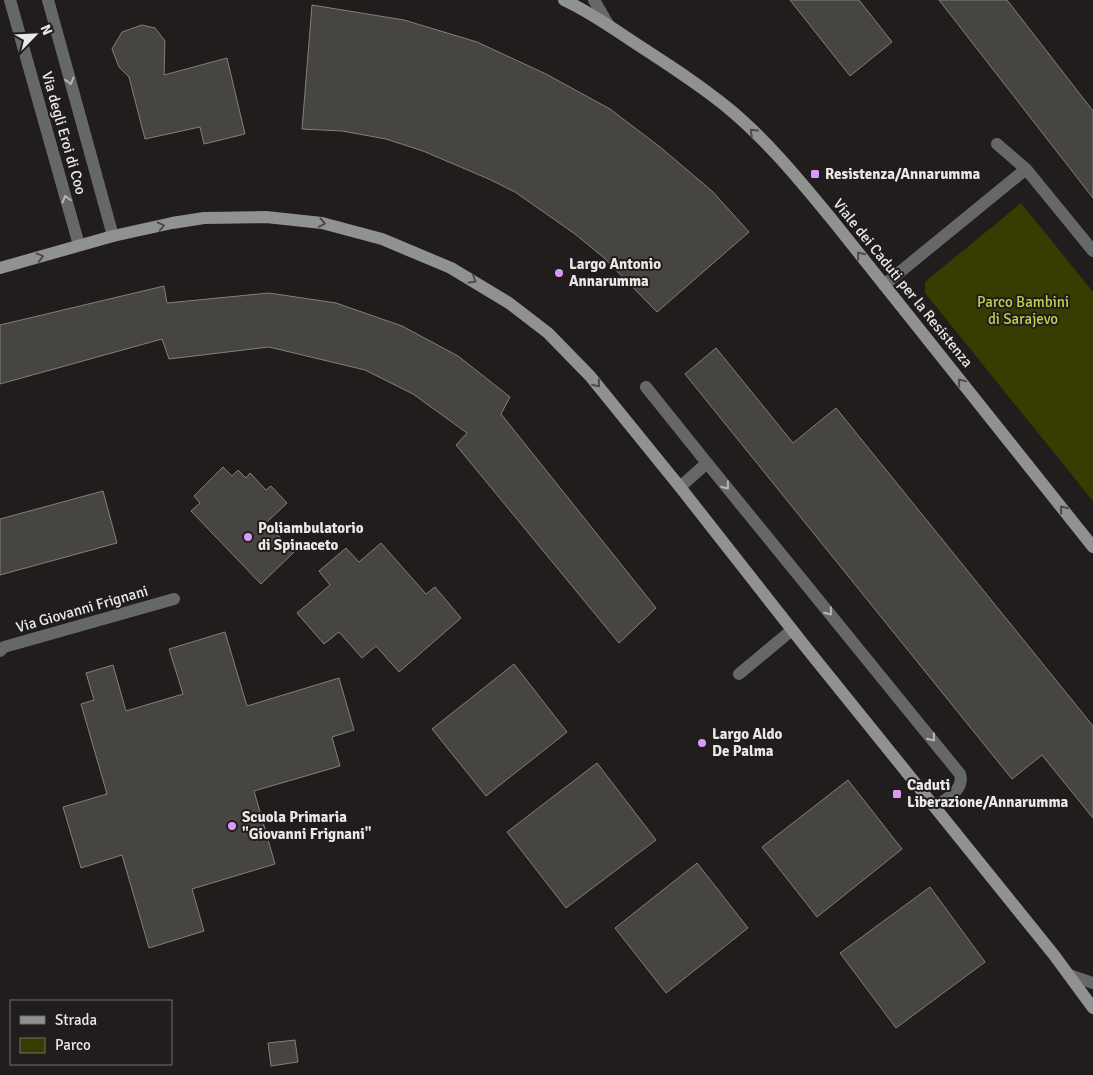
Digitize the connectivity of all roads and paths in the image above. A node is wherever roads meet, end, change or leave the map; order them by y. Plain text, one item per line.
1 (10, 0) edge
2 (48, 0) edge
3 (564, 0) edge
4 (594, 0) edge
5 (609, 26) junction
6 (997, 144) dead end
7 (1026, 170) junction
8 (113, 236) junction
9 (80, 245) junction
10 (1093, 251) edge
11 (0, 268) edge
12 (884, 285) junction
13 (646, 387) dead end
14 (708, 463) junction
15 (680, 487) junction
16 (1093, 546) edge
17 (174, 600) dead end
18 (792, 630) junction
19 (0, 651) edge
20 (739, 674) dead end
21 (935, 807) junction
22 (1069, 975) junction
23 (1093, 983) edge
24 (1093, 1008) edge

9 -> 1 street, Via degli Eroi di Coo
2 -> 8 street, Via degli Eroi di Coo
3 - 5 street, Viale dei Caduti per la Resistenza
4 - 5 street
12 -> 5 street, Viale dei Caduti per la Resistenza
6 - 7 street
7 - 10 street
7 - 12 street
8 - 9 street
8 -> 15 street
11 -> 9 street
16 -> 12 street, Viale dei Caduti per la Resistenza
13 - 14 street
14 - 15 street
14 -> 21 street
15 - 18 street
17 - 19 street, Via Giovanni Frignani
18 - 20 street
18 - 21 street
21 - 22 street
22 - 23 street
22 - 24 street

